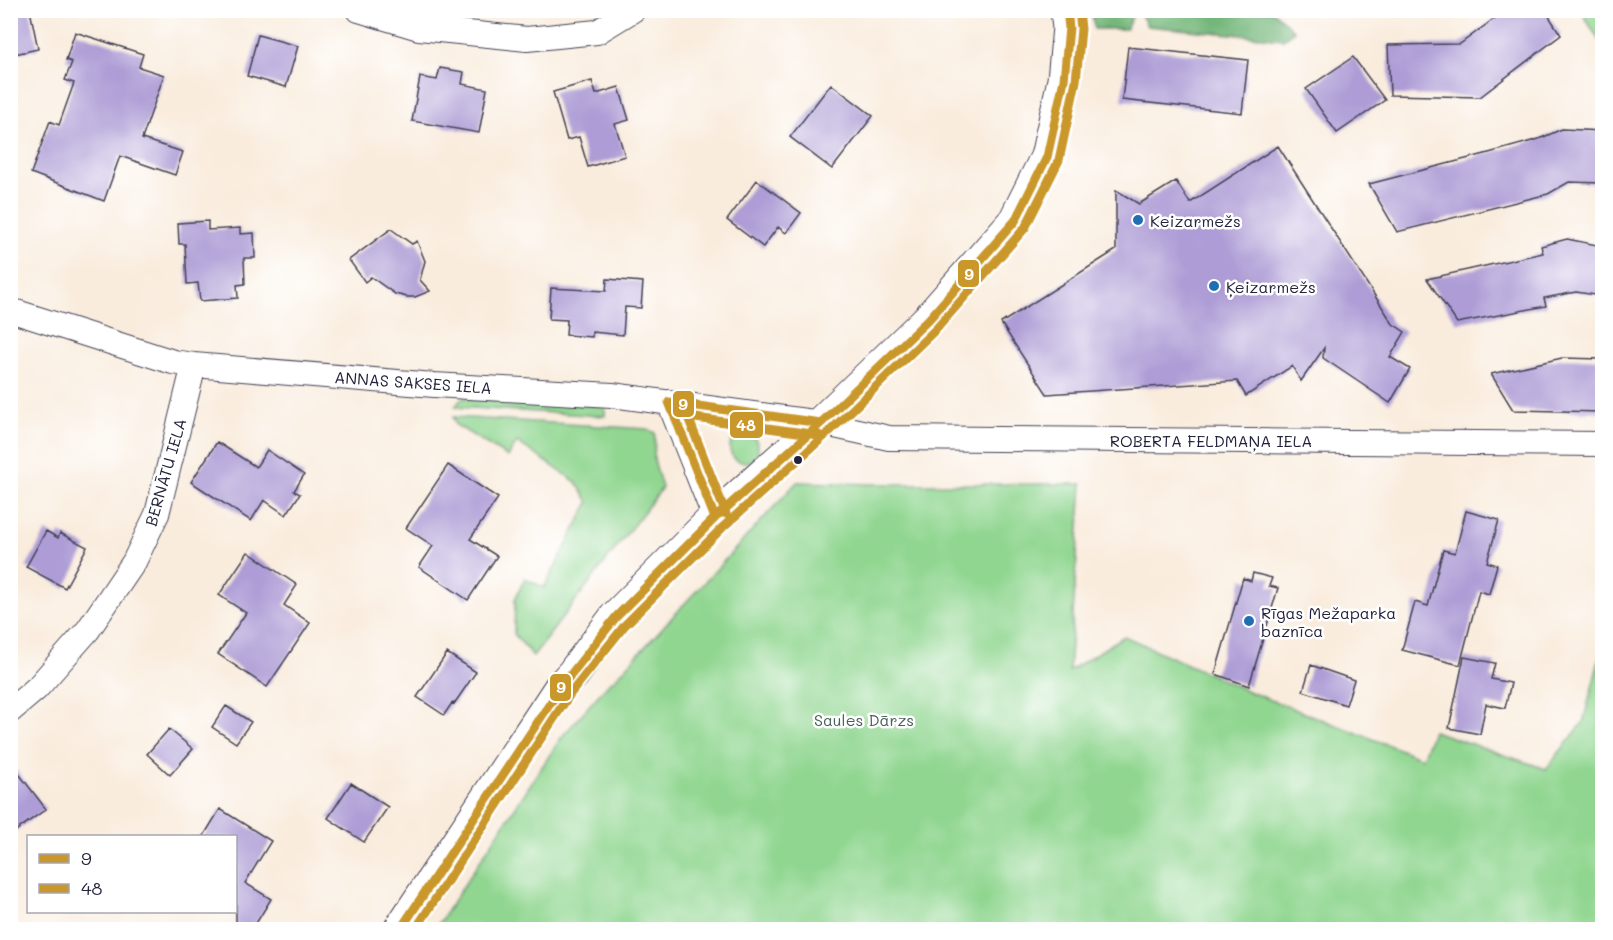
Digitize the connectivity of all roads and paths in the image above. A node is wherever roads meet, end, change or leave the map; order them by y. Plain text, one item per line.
1 (359, 10) edge
2 (633, 10) edge
3 (1067, 10) edge
4 (10, 310) edge
5 (195, 365) junction
6 (669, 402) junction
7 (821, 423) junction
8 (1602, 444) edge
9 (715, 518) junction
10 (10, 711) edge
11 (400, 930) edge

1 - 2 street
3 - 7 street
4 - 5 street, ANNAS SAKSES IELA
5 - 6 street, ANNAS SAKSES IELA
5 - 10 street, BERNĀTU IELA
6 - 7 street, ANNAS SAKSES IELA
6 - 9 street
7 - 8 street, ROBERTA FELDMAŅA IELA
7 - 9 street
9 - 11 street

